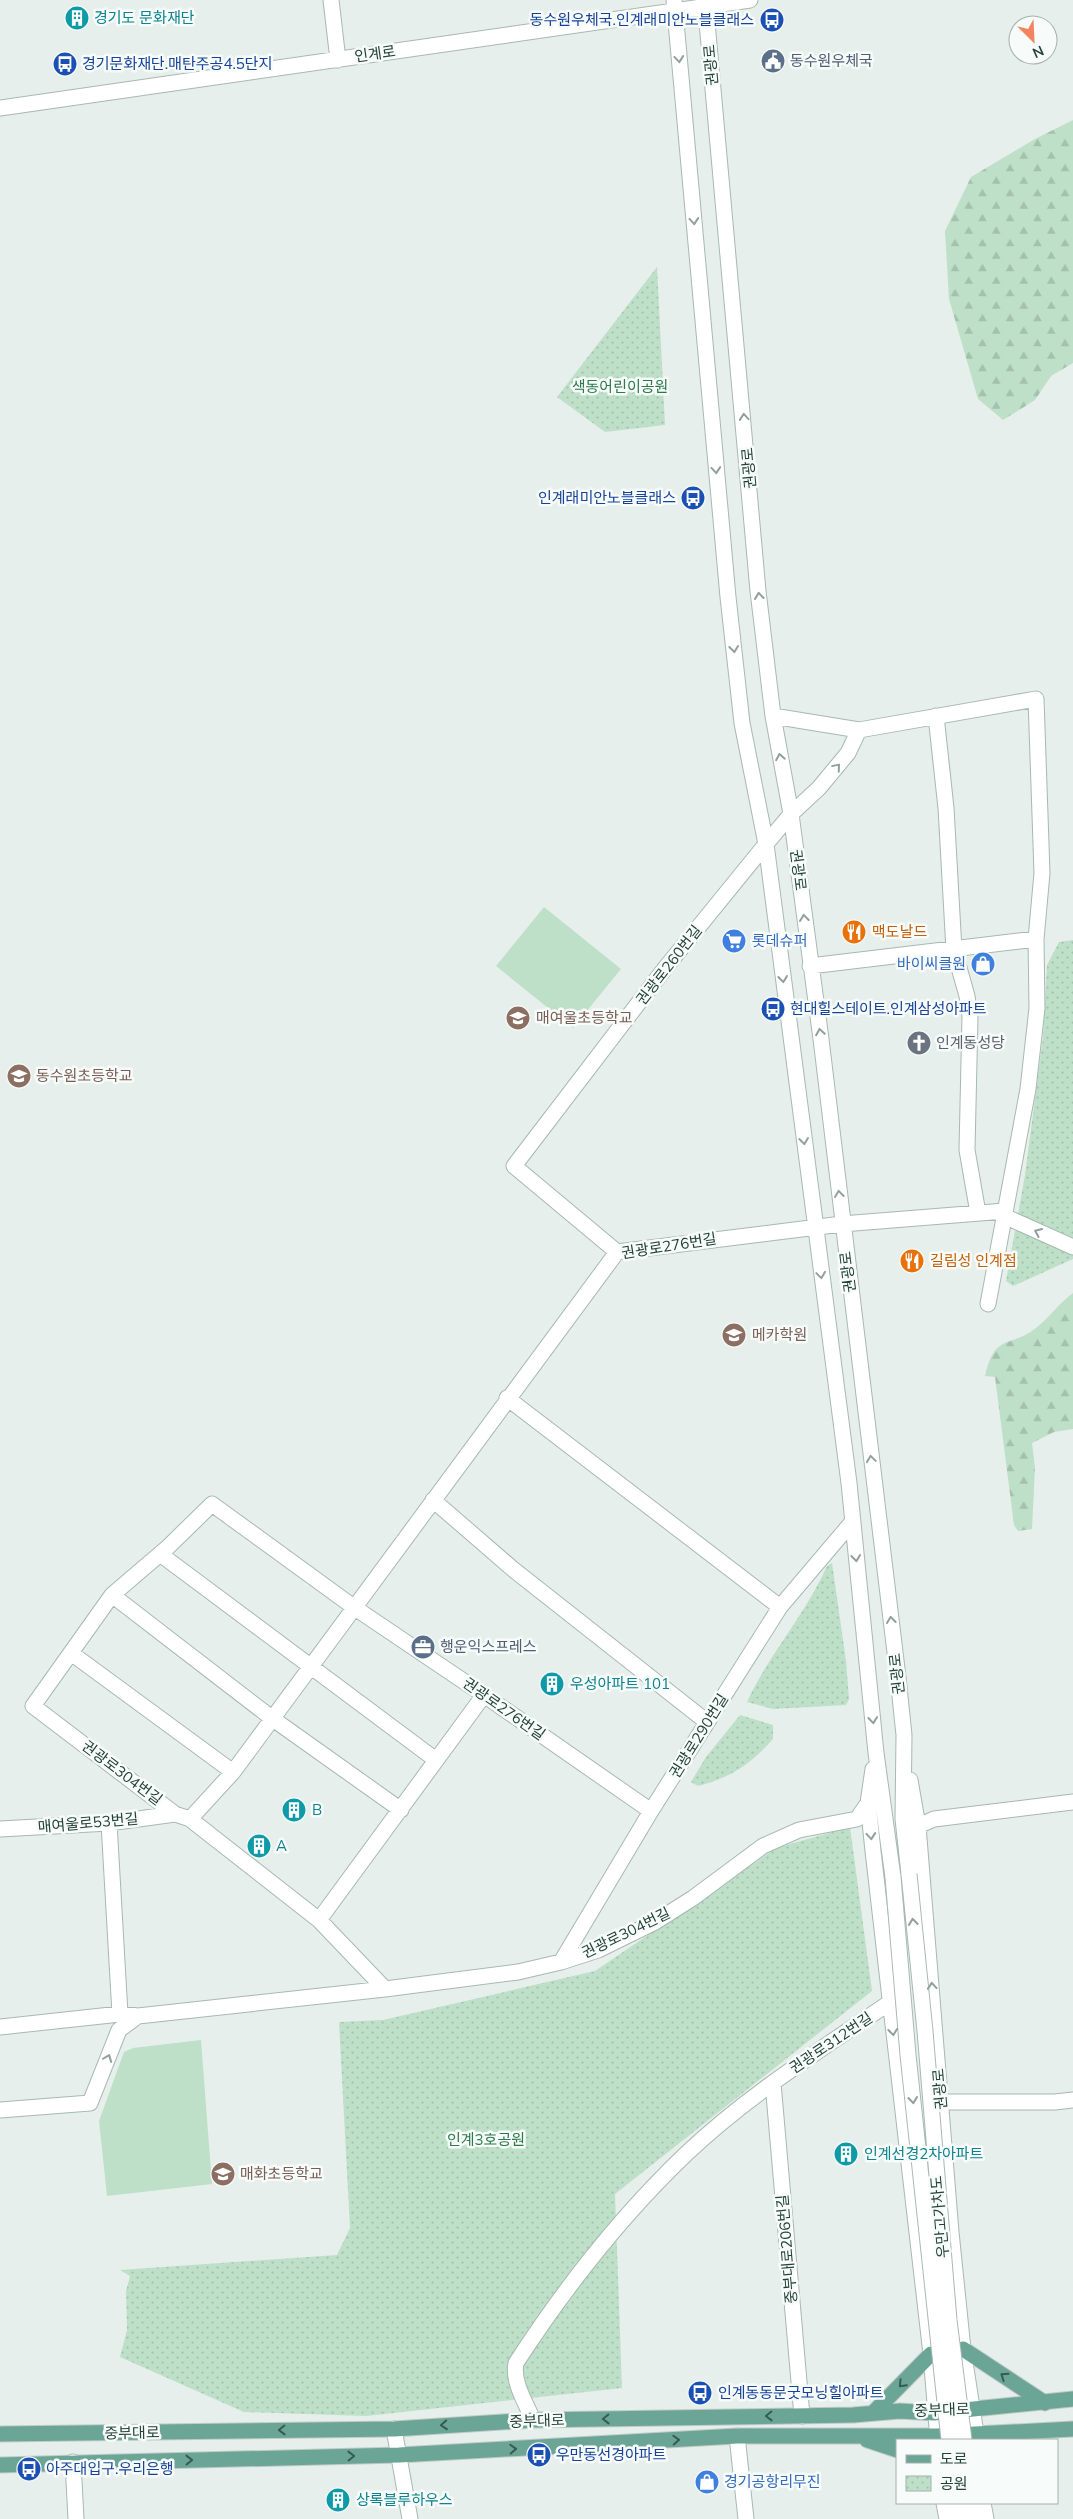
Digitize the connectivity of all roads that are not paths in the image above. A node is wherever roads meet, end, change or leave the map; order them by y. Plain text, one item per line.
1 (331, 0) edge
2 (750, 0) edge
3 (706, 3) edge
4 (675, 5) edge
5 (338, 60) junction
6 (0, 108) edge
7 (773, 716) junction
8 (936, 716) junction
9 (859, 730) junction
10 (790, 814) junction
11 (766, 844) junction
12 (1036, 939) junction
13 (954, 950) junction
14 (810, 966) junction
15 (978, 1213) junction
16 (1005, 1214) junction
17 (842, 1224) junction
18 (814, 1227) junction
19 (1073, 1247) edge
20 (617, 1252) junction
21 (988, 1304) dead end
22 (507, 1398) junction
23 (433, 1500) junction
24 (853, 1522) junction
25 (160, 1554) junction
26 (112, 1596) junction
27 (780, 1607) junction
28 (355, 1608) junction
29 (70, 1653) junction
30 (311, 1666) junction
31 (484, 1695) junction
32 (273, 1719) junction
33 (707, 1722) junction
34 (903, 1738) junction
35 (876, 1753) junction
36 (436, 1760) junction
37 (233, 1772) junction
38 (868, 1802) junction
39 (1073, 1802) edge
40 (401, 1810) junction
41 (651, 1812) junction
42 (175, 1814) junction
43 (190, 1819) junction
44 (108, 1823) junction
45 (918, 1826) junction
46 (0, 1829) edge
47 (908, 1874) joint
48 (893, 1878) joint
49 (320, 1920) junction
50 (561, 1962) junction
51 (384, 1989) junction
52 (889, 2003) junction
53 (129, 2015) junction
54 (0, 2027) edge
55 (773, 2083) junction
56 (1073, 2100) edge
57 (941, 2102) junction
58 (0, 2110) edge
59 (963, 2349) junction
60 (931, 2354) junction
61 (1073, 2399) edge
62 (1044, 2403) junction
63 (973, 2409) junction
64 (873, 2413) junction
65 (934, 2413) junction
66 (802, 2416) junction
67 (533, 2420) junction
68 (394, 2429) junction
69 (0, 2434) edge
70 (1060, 2434) edge
71 (738, 2436) junction
72 (856, 2436) junction
73 (972, 2438) edge
74 (941, 2439) edge
75 (896, 2450) edge
76 (398, 2455) junction
77 (73, 2462) junction
78 (0, 2465) edge
79 (944, 2504) edge
80 (956, 2504) edge
81 (970, 2504) edge
82 (983, 2504) edge
83 (76, 2519) edge
84 (410, 2519) edge
85 (746, 2519) edge
86 (947, 2519) edge
87 (959, 2519) edge
88 (973, 2519) edge
89 (986, 2519) edge

1 - 5 street
2 - 3 street, 인계로
3 - 4 street, 인계로
7 -> 3 street, 권광로
4 - 5 street, 인계로
4 -> 11 street, 권광로
5 - 6 street, 인계로
7 - 9 street
10 -> 7 street, 권광로
8 - 9 street
8 - 12 street
8 - 13 street
10 -> 9 street, 권광로260번길
10 - 11 street, 권광로260번길
14 -> 10 street, 권광로
11 -> 18 street, 권광로
11 - 20 street, 권광로260번길
12 - 13 street
12 - 16 street
13 - 14 street
13 - 15 street
17 -> 14 street, 권광로
15 - 16 street, 권광로276번길
15 - 17 street, 권광로276번길
19 -> 16 street
16 - 21 street
17 - 18 street, 권광로276번길
34 -> 17 street, 권광로
18 - 20 street, 권광로276번길
18 -> 24 street, 권광로
20 - 22 street, 권광로276번길
22 - 23 street, 권광로276번길
22 - 27 street
23 - 28 street, 권광로276번길
23 - 33 street
24 - 27 street, 권광로290번길
24 -> 35 street, 권광로
25 - 26 street, 권광로276번길
25 - 28 street, 권광로276번길
25 - 30 street
26 - 29 street, 권광로304번길
26 - 32 street
27 - 33 street, 권광로290번길
28 - 30 street, 권광로276번길
28 - 31 street, 권광로276번길
29 - 37 street
29 - 42 street, 권광로304번길
30 - 32 street, 권광로276번길
30 - 36 street
31 - 36 street
31 - 41 street, 권광로276번길
32 - 37 street, 권광로276번길
32 - 40 street
33 - 41 street, 권광로290번길
34 - 45 street, 권광로
34 - 47 street, 권광로
35 - 38 street, 권광로
35 - 48 street, 권광로
36 - 40 street
37 - 43 street, 권광로276번길
38 - 50 street, 권광로304번길
38 -> 52 street, 권광로
39 - 45 street
40 - 49 street
41 - 50 street, 권광로290번길
42 - 43 street, 권광로304번길
42 - 44 street, 매여울로53번길
43 - 49 street, 권광로304번길
44 - 46 street, 매여울로53번길
44 - 53 street
57 -> 45 street, 권광로
73 -> 47 street, 우만고가차도, bridge
48 -> 74 street, 우만고가차도, bridge
49 - 51 street, 권광로304번길
50 - 51 street, 권광로304번길
51 - 53 street, 권광로304번길
52 - 55 street, 권광로312번길
52 -> 60 street, 권광로
53 - 54 street, 권광로304번길
58 -> 53 street
55 - 66 street, 중부대로206번길
55 - 67 street, 권광로312번길
56 - 57 street
57 - 59 street, 권광로
62 -> 59 main road
59 - 63 street, 권광로
60 -> 64 main road
60 - 65 street, 권광로
61 - 62 main road, 중부대로
62 - 63 main road, 중부대로
63 - 65 main road, 중부대로
63 - 73 street, 권광로
64 - 65 main road, 중부대로
64 - 66 main road, 중부대로
65 - 74 street, 권광로
66 -> 67 main road, 중부대로
67 -> 68 main road, 중부대로
68 -> 69 main road, 중부대로
68 - 76 street
70 - 73 main road, 중부대로
71 - 72 main road, 중부대로
76 -> 71 main road, 중부대로
71 - 85 street
72 - 74 main road, 중부대로
72 - 75 main road
73 - 74 main road, 중부대로
77 -> 76 main road, 중부대로
76 - 84 street
77 - 78 main road, 중부대로
77 - 83 street
79 - 86 street
80 - 87 street
81 - 88 street
82 - 89 street

